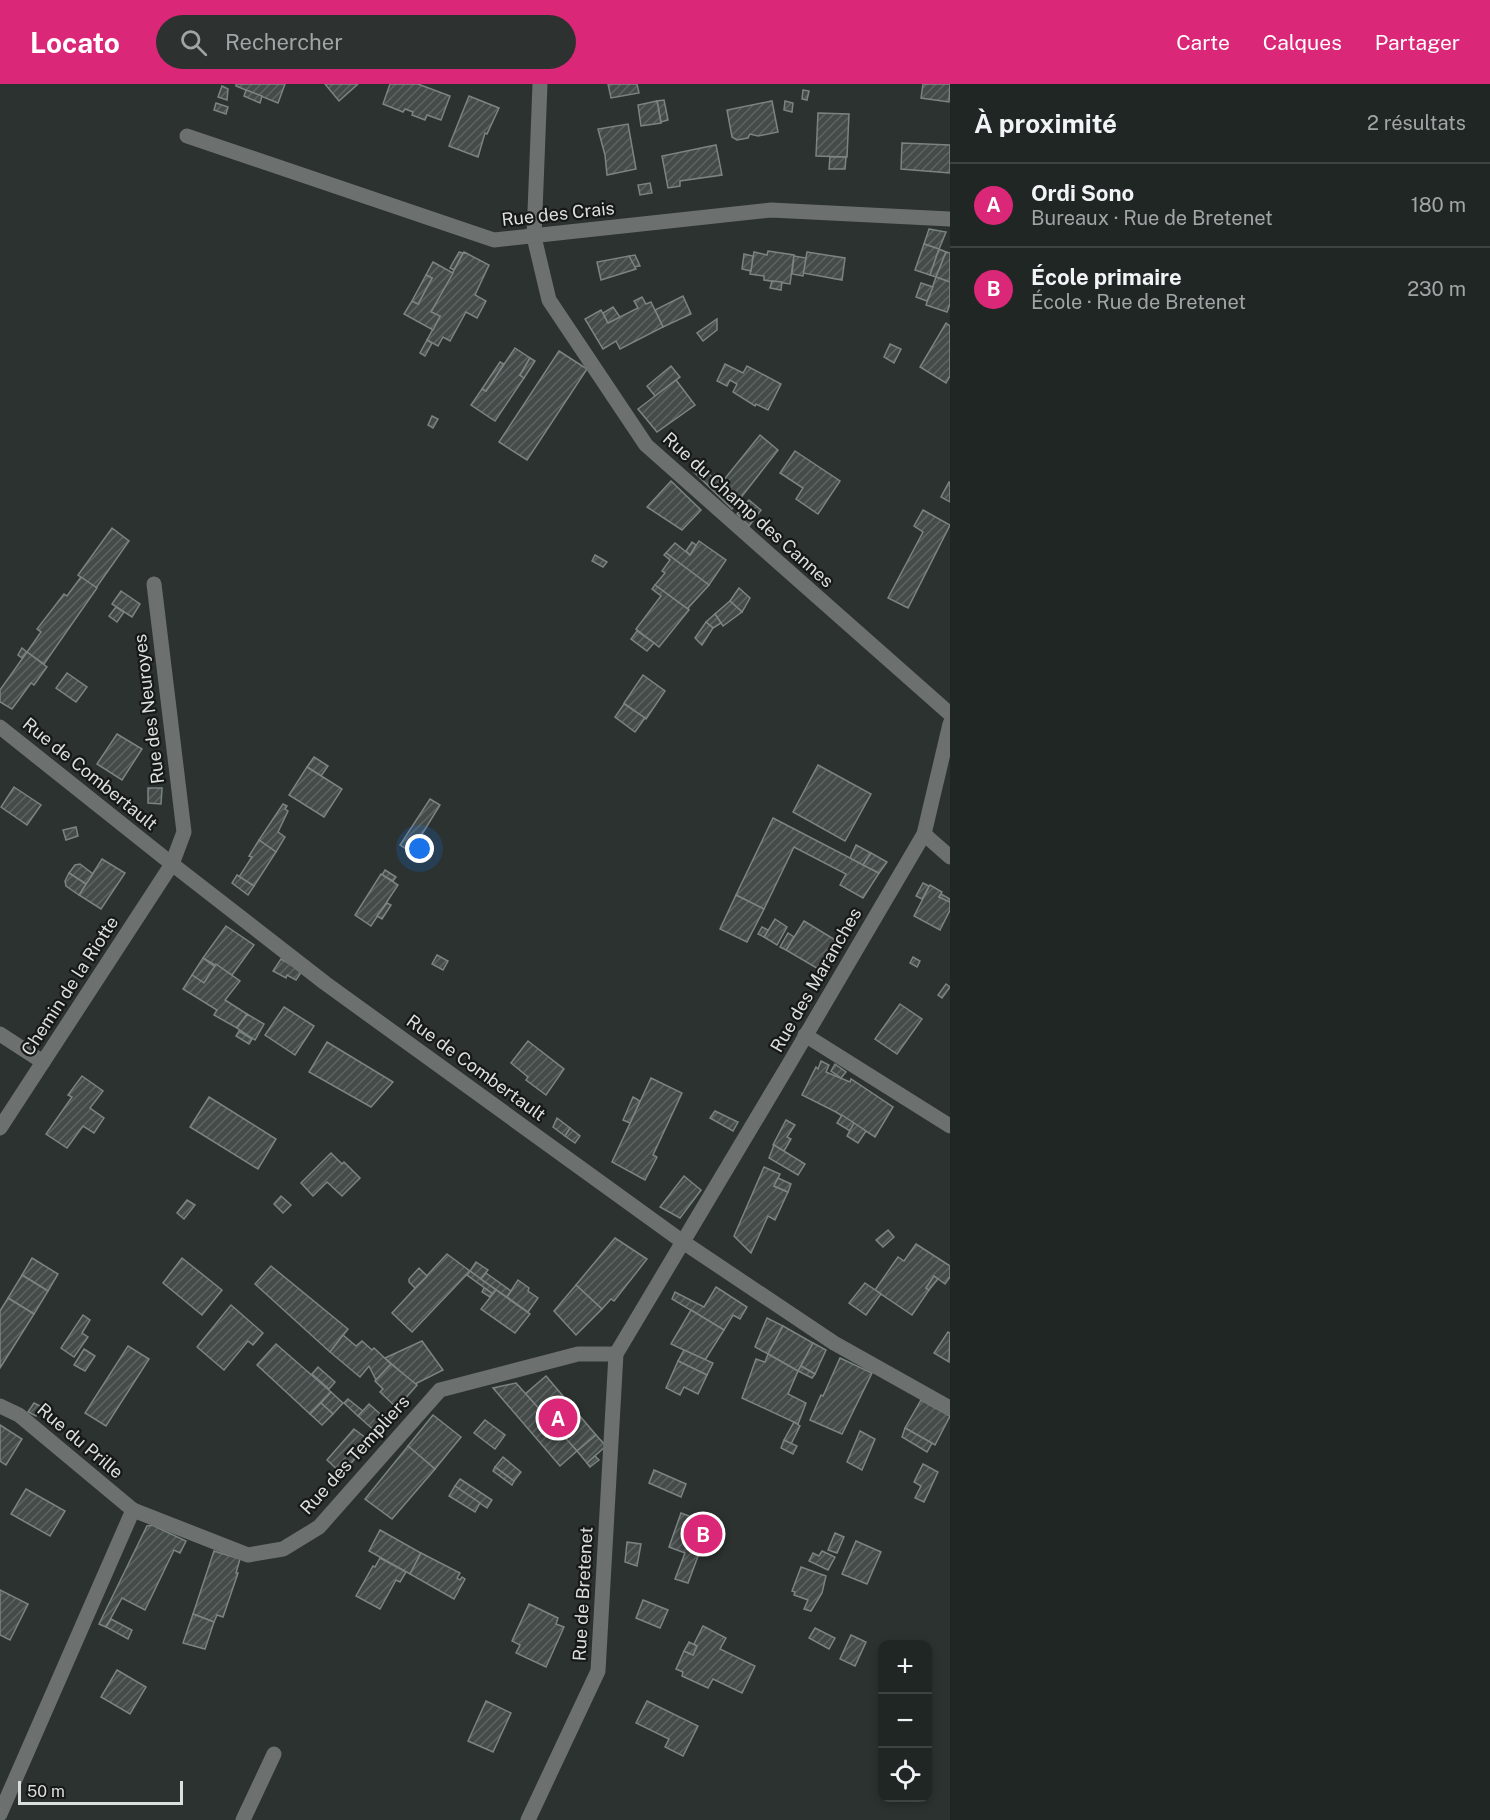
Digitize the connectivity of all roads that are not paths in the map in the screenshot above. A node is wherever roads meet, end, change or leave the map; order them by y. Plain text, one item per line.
1 (540, 84) edge
2 (187, 136) dead end
3 (950, 219) edge
4 (534, 237) junction
5 (154, 584) dead end
6 (950, 714) edge
7 (950, 724) edge
8 (0, 727) edge
9 (924, 834) junction
10 (950, 857) edge
11 (172, 864) junction
12 (0, 1034) edge
13 (805, 1035) junction
14 (43, 1062) junction
15 (950, 1126) edge
16 (0, 1128) edge
17 (683, 1242) junction
18 (616, 1354) junction
19 (0, 1406) edge
20 (950, 1408) edge
21 (134, 1510) junction
22 (274, 1754) dead end
23 (0, 1814) edge
24 (243, 1820) edge
25 (528, 1820) edge

1 - 4 street, Rue du Champ des Cannes
2 - 4 street, Rue des Crais
3 - 4 street, Rue des Crais
4 - 6 street, Rue du Champ des Cannes
5 - 11 street, Rue des Neuroyes
7 - 9 street, Rue des Maranches
8 - 11 street, Rue de Combertault
9 - 10 street
9 - 13 street, Rue des Maranches
11 - 14 street, Chemin de la Riotte
11 - 17 street, Rue de Combertault
12 - 14 street
13 - 15 street
13 - 17 street, Rue des Maranches
14 - 16 street, Chemin de la Riotte
17 - 18 street, Rue des Maranches
17 - 20 street, Rue de Combertault
18 - 21 street, Rue des Templiers
18 - 25 street, Rue de Bretenet
19 - 21 street, Rue du Prille
21 - 23 street
22 - 24 street

